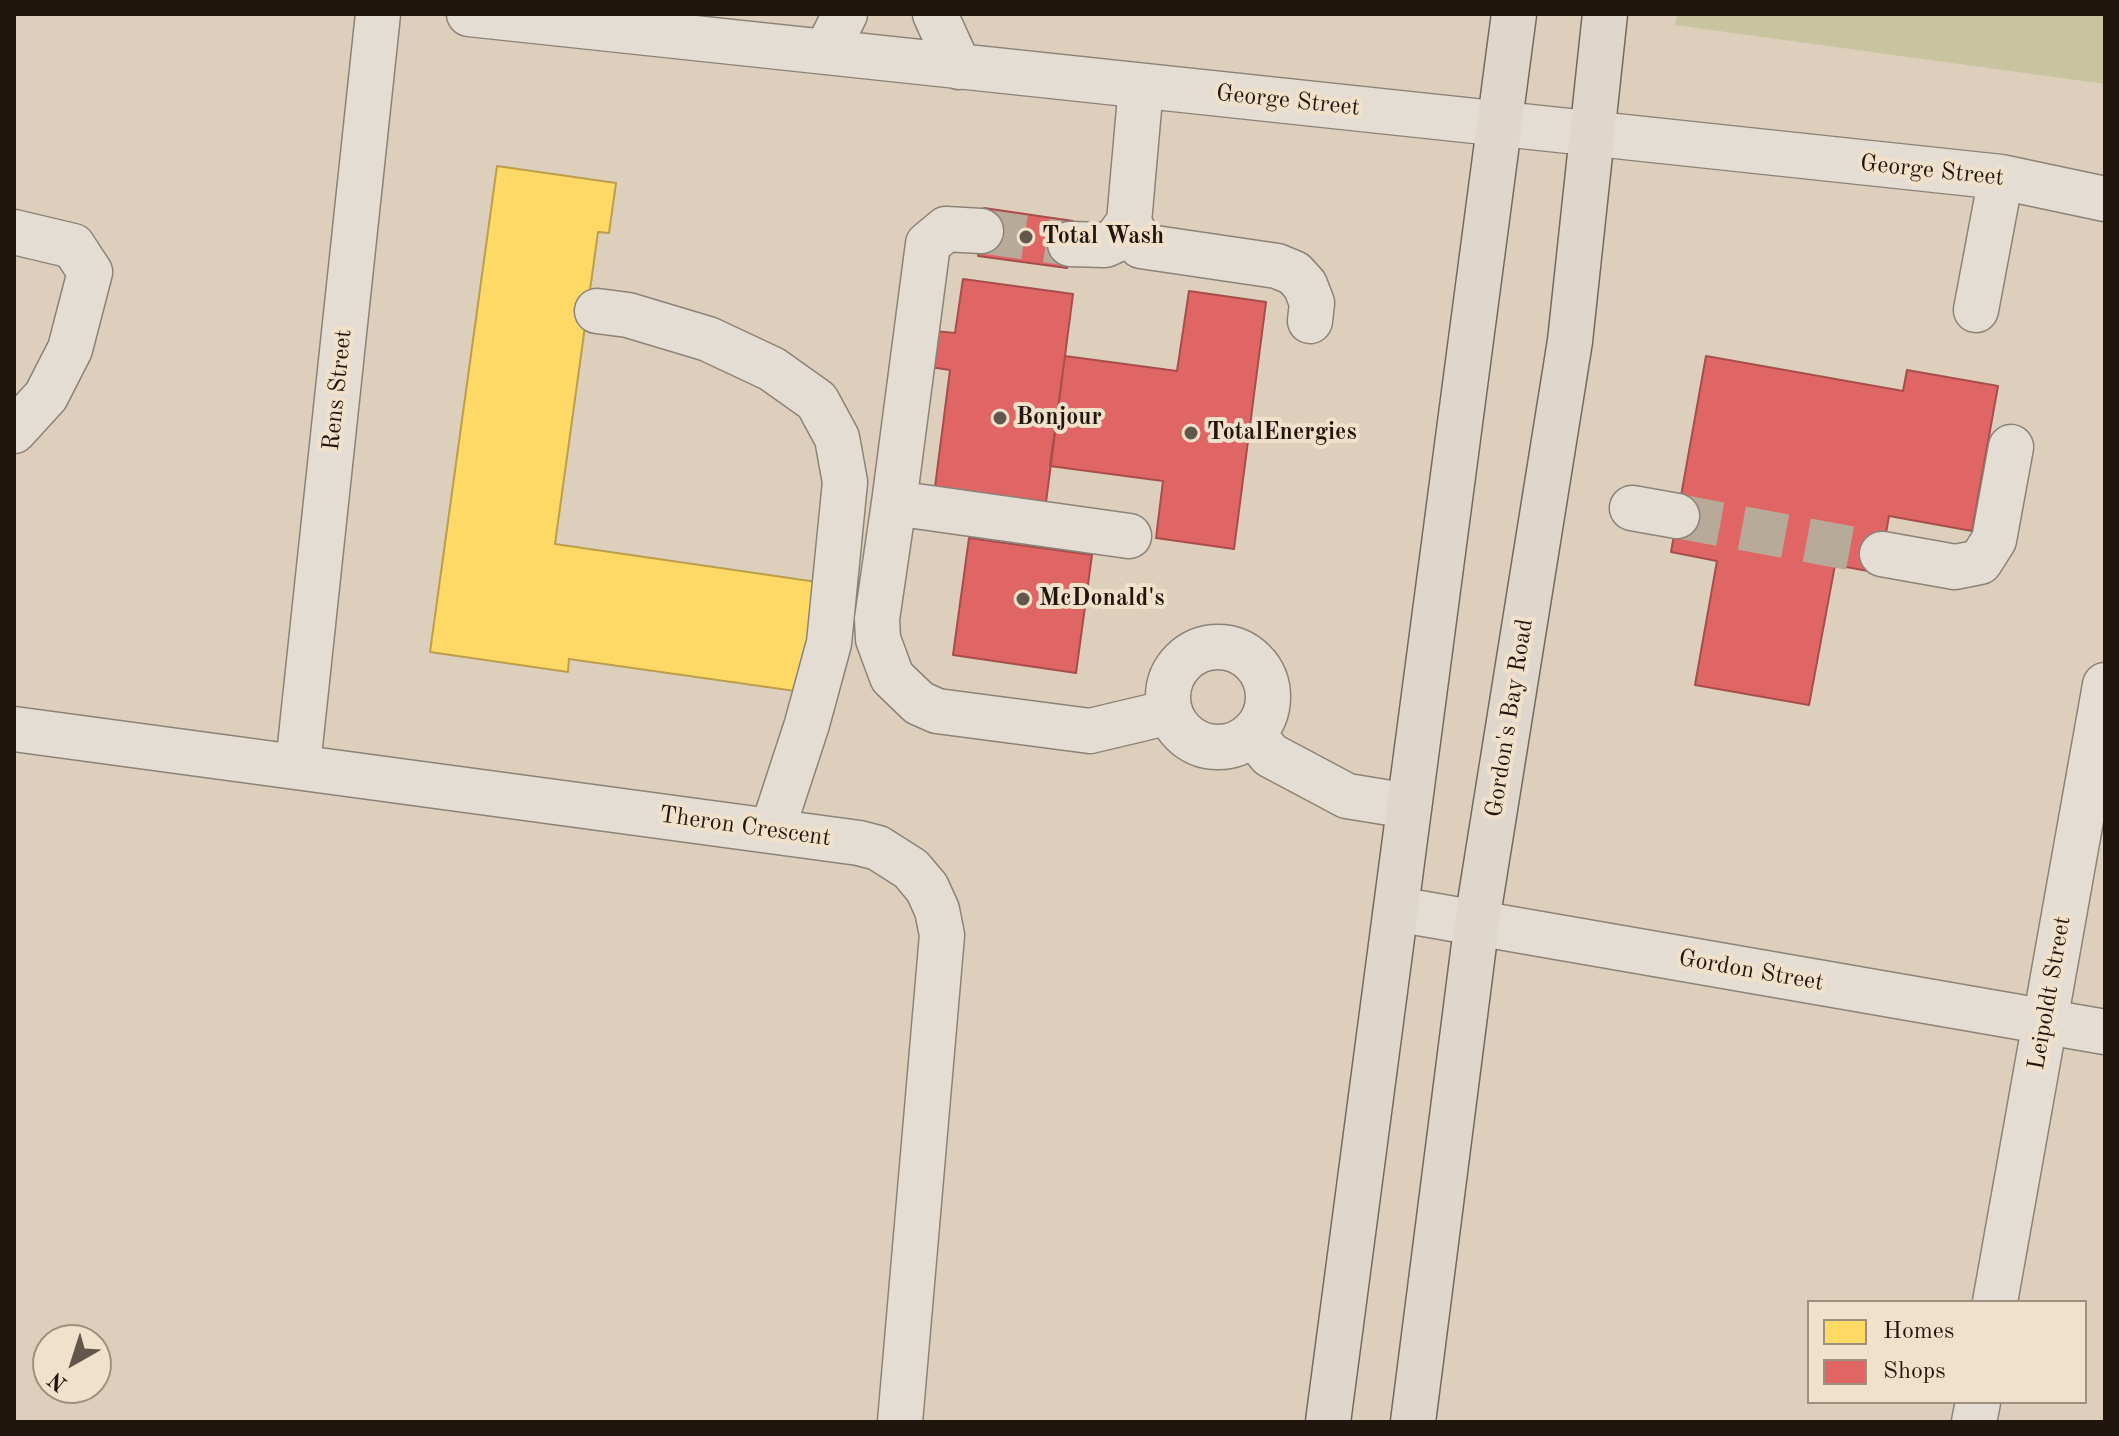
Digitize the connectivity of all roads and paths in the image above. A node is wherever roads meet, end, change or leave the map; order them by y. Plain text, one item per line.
1 (378, 14) edge
2 (469, 14) edge
3 (935, 14) edge
4 (1514, 14) edge
5 (1605, 14) edge
6 (836, 33) edge
7 (959, 67) junction
8 (1141, 86) junction
9 (1500, 124) junction
10 (1592, 135) junction
11 (2001, 177) junction
12 (2105, 199) edge
13 (1129, 222) junction
14 (981, 231) tunnel mouth
15 (14, 232) edge
16 (1070, 244) tunnel mouth
17 (1976, 310) dead end
18 (597, 311) dead end
19 (1310, 321) dead end
20 (14, 431) edge
21 (2011, 447) dead end
22 (894, 503) junction
23 (1632, 508) dead end
24 (1677, 516) tunnel mouth
25 (1129, 536) dead end
26 (1882, 554) tunnel mouth
27 (2105, 685) edge
28 (1170, 712) junction
29 (14, 729) edge
30 (1253, 734) junction
31 (298, 765) junction
32 (1409, 806) junction
33 (772, 831) junction
34 (1396, 909) junction
35 (1477, 921) junction
36 (2045, 1022) junction
37 (2105, 1032) edge
38 (1995, 1300) edge
39 (900, 1422) edge
40 (1328, 1422) edge
41 (1413, 1422) edge

1 - 31 street, Rens Street
2 - 6 street, George Street
3 - 7 street
4 - 9 main road
5 - 10 main road, Gordon's Bay Road
6 - 7 street, George Street
7 - 8 street, George Street
8 - 9 street, George Street
8 - 13 street
9 - 10 street, George Street
9 - 32 main road
10 - 11 street, George Street
10 - 35 main road, Gordon's Bay Road
11 - 12 street, George Street
11 - 17 street
13 - 16 street
13 - 19 street
14 - 22 street
15 - 20 street
18 - 33 street
21 - 26 street
22 - 25 street
22 - 28 street
23 - 24 street
27 - 36 street, Leipoldt Street
28 - 30 street
28 - 30 street
29 - 31 street, Theron Crescent
30 - 32 street
31 - 33 street, Theron Crescent
32 - 34 main road
33 - 39 street, Theron Crescent
34 - 35 street, Gordon Street
34 - 40 main road
35 - 36 street, Gordon Street
35 - 41 main road, Gordon's Bay Road
36 - 37 street, Gordon Street
36 - 38 street, Leipoldt Street

